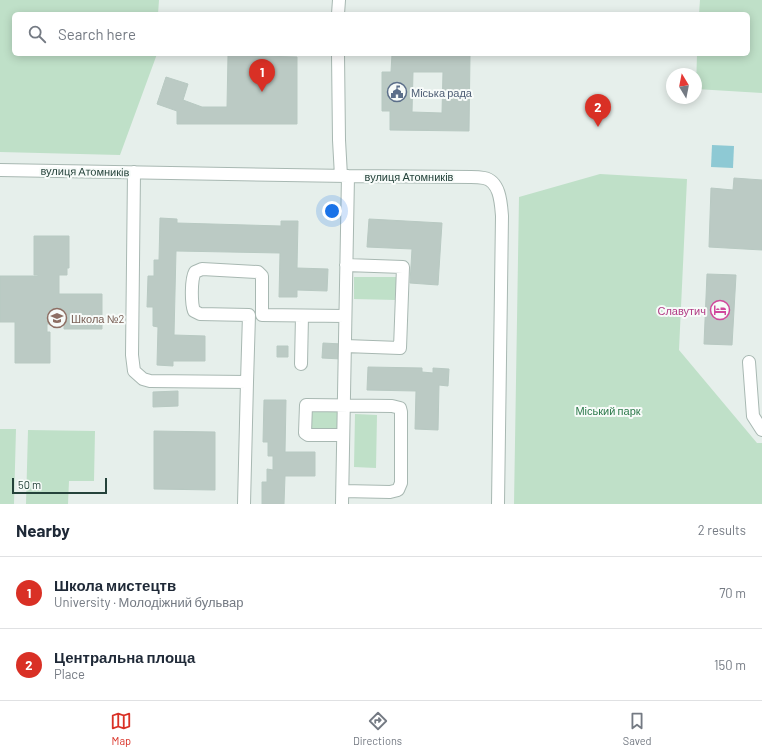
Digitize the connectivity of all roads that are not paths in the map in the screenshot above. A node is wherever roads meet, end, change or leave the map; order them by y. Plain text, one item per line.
1 (339, 0) edge
2 (338, 12) edge
3 (338, 56) edge
4 (0, 170) edge
5 (134, 172) junction
6 (344, 176) junction
7 (346, 265) junction
8 (249, 315) junction
9 (262, 315) junction
10 (302, 316) junction
11 (345, 316) junction
12 (345, 346) junction
13 (749, 362) dead end
14 (301, 364) dead end
15 (247, 382) junction
16 (344, 405) junction
17 (762, 430) edge
18 (344, 435) junction
19 (342, 491) junction
20 (244, 504) edge
21 (342, 504) edge
22 (498, 504) edge

1 - 2 street
3 - 6 street
4 - 5 street, вулиця Атомників
5 - 6 street, вулиця Атомників
5 - 15 street
6 - 7 street
6 - 22 street, вулиця Атомників
7 - 11 street
7 - 12 street
8 - 9 street
8 - 9 street
8 - 15 street
9 - 10 street
10 - 11 street
10 - 14 street
11 - 12 street
12 - 16 street
13 - 17 street
15 - 20 street
16 - 18 street
16 - 18 street
16 - 19 street
18 - 19 street
19 - 21 street

